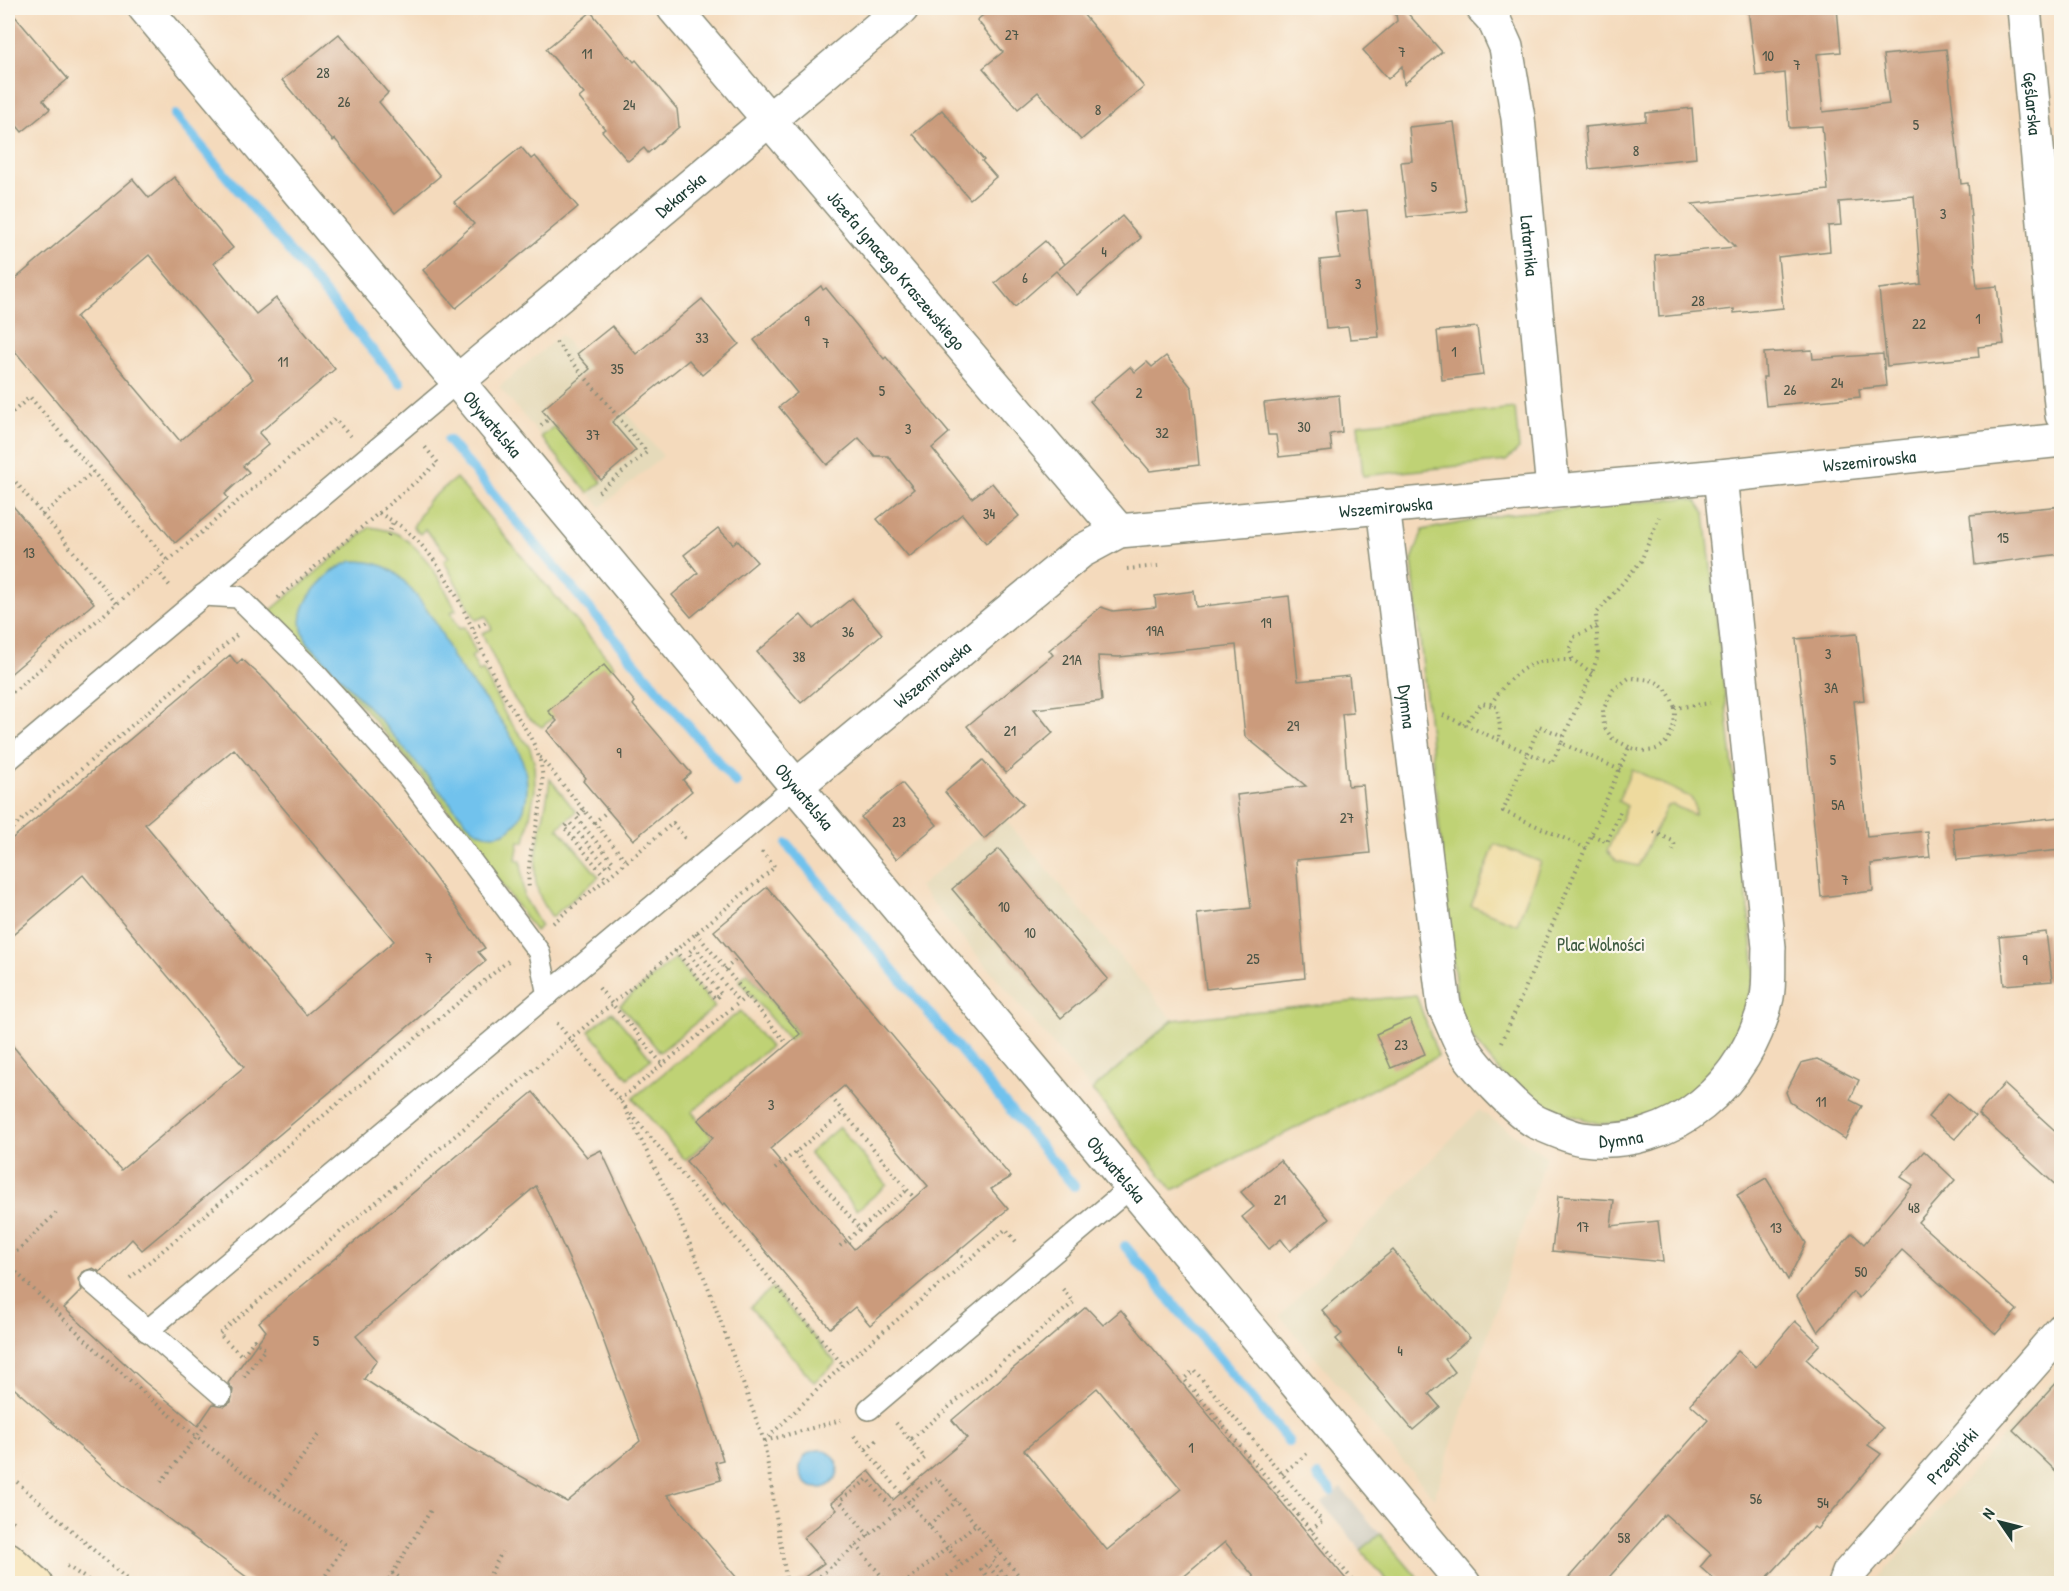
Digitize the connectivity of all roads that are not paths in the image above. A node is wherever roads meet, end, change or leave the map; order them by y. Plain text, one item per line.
1 (145, 8) edge
2 (674, 8) edge
3 (902, 8) edge
4 (1483, 8) edge
5 (2024, 8) edge
6 (770, 120) junction
7 (458, 381) junction
8 (2061, 415) edge
9 (2061, 440) edge
10 (1720, 476) junction
11 (1553, 490) junction
12 (1383, 506) junction
13 (1119, 531) junction
14 (203, 595) junction
15 (8, 760) edge
16 (796, 786) junction
17 (548, 995) junction
18 (1132, 1186) junction
19 (91, 1281) dead end
20 (2061, 1330) edge
21 (147, 1331) junction
22 (218, 1403) road end
23 (869, 1409) road end
24 (8, 1559) edge
25 (36, 1584) edge
26 (1464, 1584) edge
27 (1845, 1584) edge

1 - 7 street, Obywatelska
2 - 6 street, Józefa Ignacego Kraszewskiego
3 - 6 street, Dekarska
4 - 11 street, Latarnika
5 - 8 street, Gęślarska
6 - 7 street, Dekarska
6 - 13 street, Józefa Ignacego Kraszewskiego
7 - 14 lane
7 - 16 street, Obywatelska
9 - 10 street, Wszemirowska
10 - 11 street, Wszemirowska
10 - 12 street, Dymna
11 - 12 street, Wszemirowska
12 - 13 street, Wszemirowska
13 - 16 street, Wszemirowska
14 - 15 lane
14 - 17 lane
16 - 17 lane
16 - 18 street, Obywatelska
17 - 21 lane
18 - 23 lane
18 - 26 street, Obywatelska
19 - 21 lane
20 - 27 street, Przepiórki
21 - 22 lane
24 - 25 main road

